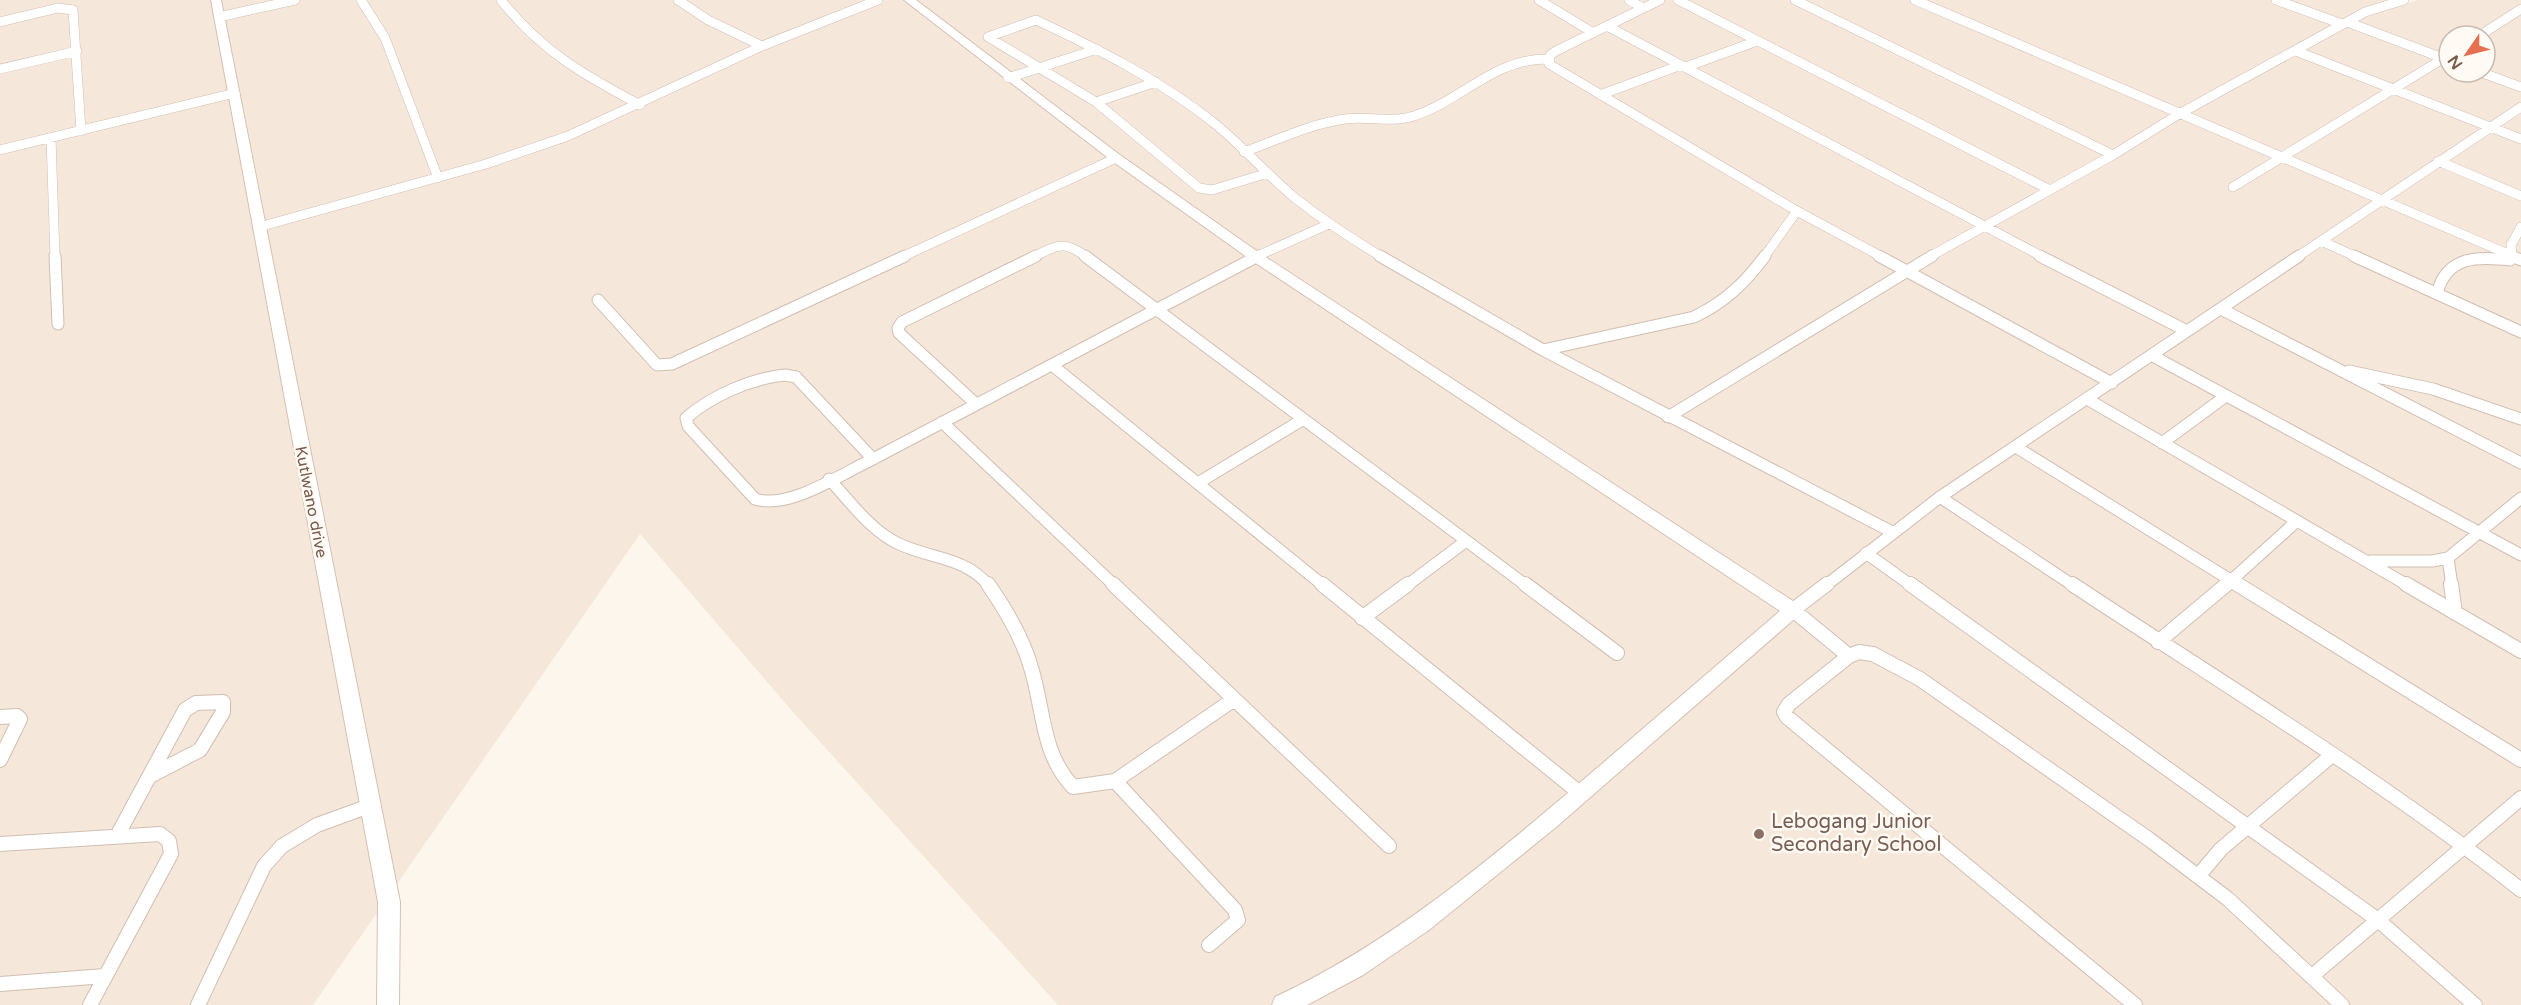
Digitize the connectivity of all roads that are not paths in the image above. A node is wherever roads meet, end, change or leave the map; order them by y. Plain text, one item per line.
1 (216, 0) edge
2 (295, 0) edge
3 (361, 0) edge
4 (501, 0) edge
5 (678, 0) edge
6 (878, 0) edge
7 (909, 0) edge
8 (1539, 0) edge
9 (1629, 0) edge
10 (1660, 0) edge
11 (1678, 0) edge
12 (1796, 0) edge
13 (1915, 0) edge
14 (2276, 0) edge
15 (2404, 0) edge
16 (1643, 8) junction
17 (2521, 9) edge
18 (219, 17) junction
19 (0, 22) edge
20 (2344, 23) junction
21 (2497, 24) edge
22 (1608, 26) junction
23 (1592, 32) junction
24 (1757, 42) junction
25 (762, 46) junction
26 (1097, 49) junction
27 (77, 51) junction
28 (2296, 51) junction
29 (2437, 55) edge
30 (1548, 59) junction
31 (2437, 64) edge
32 (1683, 66) junction
33 (0, 69) edge
34 (1038, 69) junction
35 (1008, 78) junction
36 (2497, 78) edge
37 (1156, 82) junction
38 (2521, 87) edge
39 (2393, 89) junction
40 (235, 93) junction
41 (1600, 95) junction
42 (1096, 102) junction
43 (640, 105) junction
44 (2521, 107) edge
45 (2179, 114) junction
46 (2490, 127) junction
47 (81, 130) junction
48 (51, 138) junction
49 (2521, 139) edge
50 (0, 150) edge
51 (1244, 152) junction
52 (2113, 155) junction
53 (1116, 158) junction
54 (2282, 158) junction
55 (2438, 161) junction
56 (1268, 173) junction
57 (438, 178) junction
58 (2233, 187) dead end
59 (2050, 190) junction
60 (2521, 196) edge
61 (2380, 201) junction
62 (1797, 211) junction
63 (1329, 224) junction
64 (259, 227) junction
65 (1983, 227) junction
66 (2521, 227) edge
67 (2321, 241) junction
68 (1256, 257) junction
69 (2518, 259) edge
70 (1905, 271) junction
71 (2437, 293) junction
72 (598, 300) dead end
73 (1156, 308) junction
74 (2221, 309) junction
75 (58, 324) dead end
76 (2187, 331) junction
77 (2521, 332) edge
78 (1543, 350) junction
79 (2151, 356) junction
80 (1052, 365) junction
81 (2343, 371) junction
82 (2112, 383) junction
83 (2226, 396) junction
84 (2087, 399) junction
85 (976, 404) junction
86 (1668, 417) junction
87 (2521, 419) edge
88 (1302, 420) junction
89 (942, 422) junction
90 (2162, 443) junction
91 (2016, 447) junction
92 (873, 459) junction
93 (2521, 463) edge
94 (829, 479) junction
95 (1198, 483) junction
96 (1940, 497) junction
97 (2521, 498) edge
98 (2297, 521) junction
99 (1892, 532) junction
100 (2479, 533) junction
101 (1466, 541) junction
102 (1866, 553) junction
103 (2521, 555) edge
104 (2448, 558) junction
105 (2369, 561) junction
106 (2233, 580) junction
107 (1792, 610) junction
108 (2455, 613) junction
109 (1362, 618) junction
110 (2158, 642) junction
111 (2521, 651) edge
112 (1617, 653) dead end
113 (1849, 656) junction
114 (1233, 700) junction
115 (0, 717) edge
116 (2332, 755) junction
117 (0, 760) edge
118 (2521, 760) edge
119 (150, 776) junction
120 (1115, 781) junction
121 (1581, 794) junction
122 (2521, 798) edge
123 (372, 805) junction
124 (2249, 826) junction
125 (117, 836) junction
126 (0, 844) edge
127 (2464, 844) junction
128 (1389, 846) dead end
129 (2199, 875) junction
130 (2521, 890) edge
131 (2378, 920) junction
132 (1209, 945) dead end
133 (105, 976) junction
134 (2312, 976) junction
135 (0, 984) edge
136 (90, 1005) edge
137 (198, 1005) edge
138 (388, 1005) edge
139 (1283, 1005) edge
140 (2134, 1005) edge
141 (2342, 1005) edge
142 (2475, 1005) edge

1 - 18 street, Kutlwano drive
2 - 18 street
3 - 57 street
4 - 43 street
5 - 25 street
6 - 25 street
7 - 35 street
8 - 23 street
9 - 16 street
10 - 16 street
11 - 24 street
12 - 52 street
13 - 45 street
14 - 20 street
15 - 20 street
16 - 22 street
17 - 21 street
18 - 40 street, Kutlwano drive
19 - 27 street
20 - 28 street
20 - 29 street
22 - 23 street
22 - 32 street
23 - 30 street
24 - 32 street
24 - 59 street
25 - 43 street
26 - 34 street
26 - 34 street
26 - 37 street
27 - 33 street
27 - 47 street
28 - 39 street
28 - 45 street
30 - 41 street
30 - 51 street
31 - 39 street
32 - 41 street
32 - 65 street
34 - 35 street
34 - 42 street
35 - 53 street
36 - 38 street
37 - 42 street
37 - 51 street
39 - 46 street
39 - 54 street
40 - 47 street
40 - 64 street, Kutlwano drive
41 - 62 street
42 - 56 street
43 - 57 street
44 - 46 street
45 - 52 street
45 - 54 street
46 - 49 street
46 - 55 street
47 - 48 street
48 - 50 street
48 - 75 street
51 - 56 street
52 - 59 street
53 - 68 street
53 - 72 street
54 - 58 street
54 - 61 street
55 - 60 street
55 - 61 street
56 - 63 street
57 - 64 street
59 - 65 street
61 - 67 street
61 - 69 street
62 - 70 street
62 - 78 street
63 - 68 street
63 - 78 street
64 - 123 street, Kutlwano drive
65 - 70 street
65 - 76 street
66 - 69 street
67 - 71 street
67 - 74 street
68 - 73 street
68 - 107 street
69 - 71 street
70 - 82 street
70 - 86 street
71 - 77 street
73 - 80 street
73 - 85 street
73 - 88 street
74 - 76 street
74 - 81 street
76 - 79 street
78 - 86 street
79 - 82 street
79 - 83 street
80 - 85 street
80 - 95 street
81 - 87 street
81 - 93 street
82 - 84 street
83 - 90 street
83 - 100 street
84 - 90 street
84 - 91 street
85 - 89 street
86 - 99 street
88 - 95 street
88 - 101 street
89 - 92 street
89 - 114 street
90 - 98 street
91 - 96 street
91 - 106 street
92 - 94 street
92 - 94 street
94 - 120 street
95 - 109 street
96 - 99 street
96 - 110 street
97 - 100 street
98 - 105 street
98 - 106 street
99 - 102 street
100 - 103 street
100 - 104 street
101 - 109 street
101 - 112 street
102 - 107 street
102 - 124 street
104 - 105 street
104 - 108 street
105 - 108 street
106 - 110 street
106 - 118 street
107 - 113 street
107 - 121 street
108 - 111 street
109 - 121 street
110 - 116 street
113 - 129 street
113 - 140 street
114 - 120 street
114 - 128 street
115 - 117 street
116 - 124 street
116 - 127 street
119 - 119 street
119 - 125 street
120 - 132 street
121 - 139 street
122 - 127 street
123 - 137 street
123 - 138 street, Kutlwano drive
124 - 129 street
124 - 131 street
125 - 126 street
125 - 133 street
127 - 130 street
127 - 131 street
129 - 134 street
131 - 134 street
131 - 142 street
133 - 135 street
133 - 136 street
134 - 141 street

